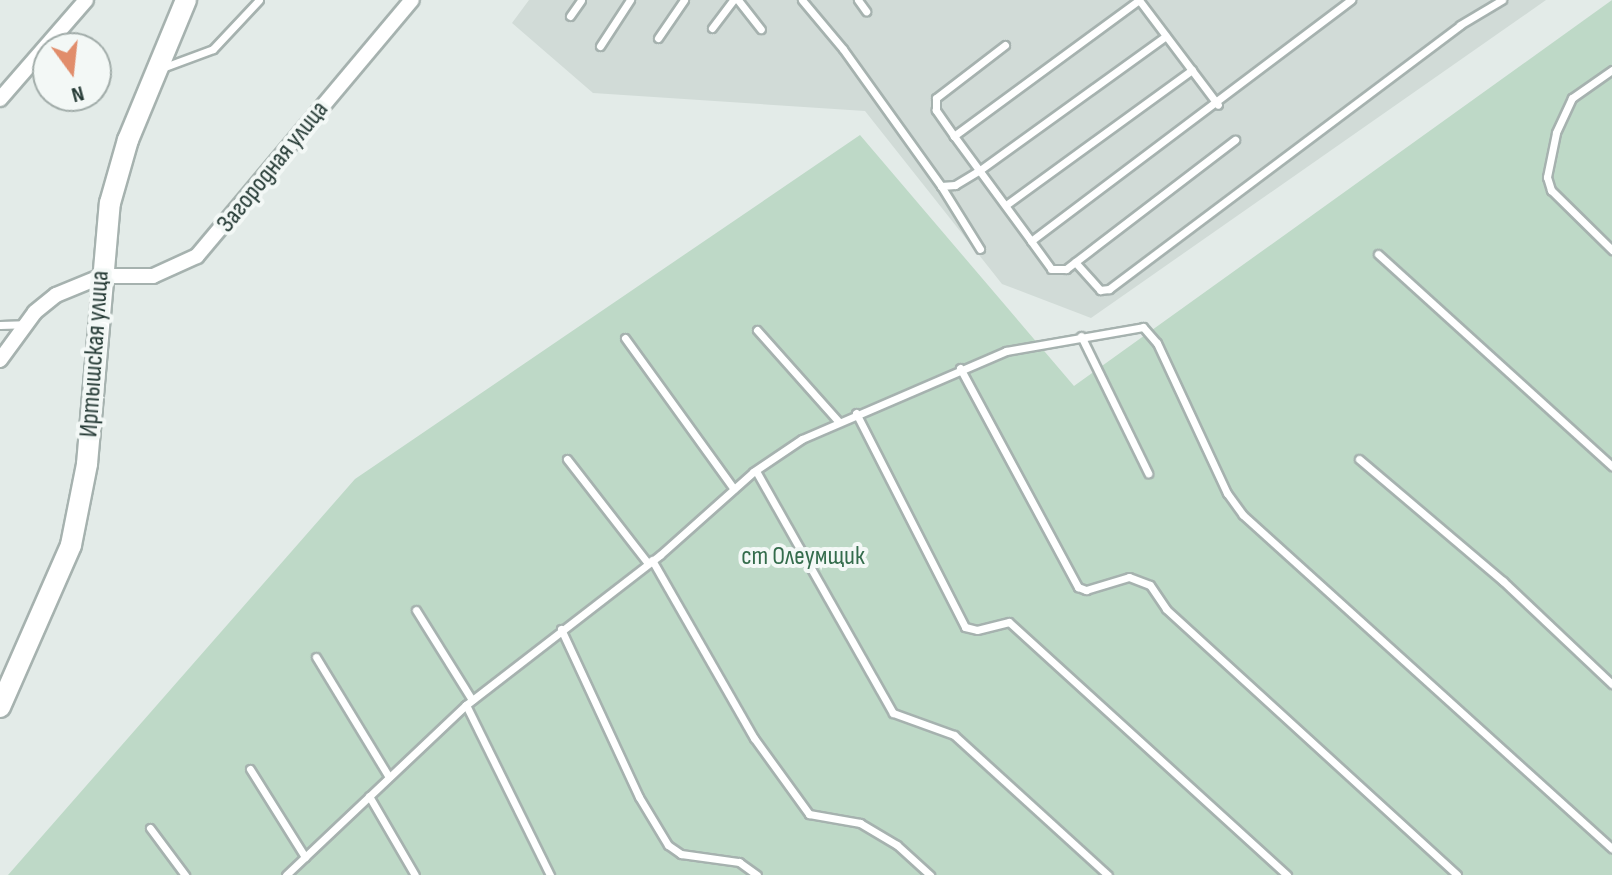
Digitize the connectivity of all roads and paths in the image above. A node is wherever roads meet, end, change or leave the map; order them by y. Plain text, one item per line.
1 (86, 0) edge
2 (186, 0) edge
3 (259, 0) edge
4 (412, 0) edge
5 (581, 0) edge
6 (630, 0) edge
7 (684, 0) edge
8 (735, 0) edge
9 (802, 0) edge
10 (858, 0) edge
11 (1139, 0) edge
12 (1351, 0) edge
13 (1502, 0) edge
14 (866, 11) dead end
15 (570, 16) dead end
16 (712, 28) dead end
17 (761, 29) dead end
18 (1166, 36) junction
19 (658, 38) dead end
20 (1005, 45) dead end
21 (600, 46) dead end
22 (158, 70) junction
23 (1192, 70) junction
24 (1612, 70) edge
25 (0, 99) edge
26 (1218, 105) junction
27 (954, 136) junction
28 (1235, 140) dead end
29 (980, 170) junction
30 (941, 186) junction
31 (1006, 205) junction
32 (1031, 241) junction
33 (980, 249) dead end
34 (1612, 250) edge
35 (1378, 254) dead end
36 (1075, 262) junction
37 (102, 276) junction
38 (26, 323) junction
39 (0, 325) edge
40 (757, 330) dead end
41 (1081, 336) junction
42 (625, 338) dead end
43 (0, 360) edge
44 (960, 368) junction
45 (856, 413) junction
46 (838, 421) junction
47 (567, 459) dead end
48 (1359, 459) dead end
49 (1612, 466) edge
50 (756, 471) junction
51 (1148, 473) dead end
52 (734, 489) junction
53 (650, 561) junction
54 (416, 610) dead end
55 (561, 629) junction
56 (316, 657) dead end
57 (1612, 684) edge
58 (469, 703) junction
59 (0, 707) edge
60 (250, 769) dead end
61 (389, 777) junction
62 (369, 796) junction
63 (150, 828) dead end
64 (1612, 848) edge
65 (305, 857) junction
66 (185, 875) edge
67 (286, 875) edge
68 (415, 875) edge
69 (550, 875) edge
70 (757, 875) edge
71 (930, 875) edge
72 (1108, 875) edge
73 (1287, 875) edge
74 (1457, 875) edge

1 - 25 street
2 - 22 main road, Иртышская улица
3 - 22 lane
4 - 37 street, Загородная улица
5 - 15 lane
6 - 21 lane
7 - 19 lane
8 - 16 lane
8 - 17 lane
9 - 30 lane
10 - 14 lane
11 - 18 lane
11 - 27 lane
12 - 26 lane
13 - 36 lane
18 - 23 lane
18 - 29 lane
20 - 27 lane
22 - 37 main road, Иртышская улица
23 - 26 lane
23 - 31 lane
24 - 34 lane
26 - 32 lane
27 - 29 lane
28 - 36 lane
29 - 30 lane
29 - 31 lane
30 - 33 lane
31 - 32 lane
32 - 36 lane
35 - 49 lane
37 - 38 street
37 - 59 main road, Иртышская улица
38 - 39 lane
38 - 43 street
40 - 46 lane
41 - 44 lane
41 - 51 lane
41 - 64 lane
42 - 52 lane
44 - 45 lane
44 - 74 lane
45 - 46 lane
45 - 73 lane
46 - 50 lane
47 - 53 lane
48 - 57 lane
50 - 52 lane
50 - 72 lane
52 - 53 lane
53 - 55 lane
53 - 71 lane
54 - 58 lane
55 - 58 lane
55 - 70 lane
56 - 61 lane
58 - 61 lane
58 - 69 lane
60 - 65 lane
61 - 62 lane
62 - 65 lane
62 - 68 lane
63 - 66 lane
65 - 67 lane

